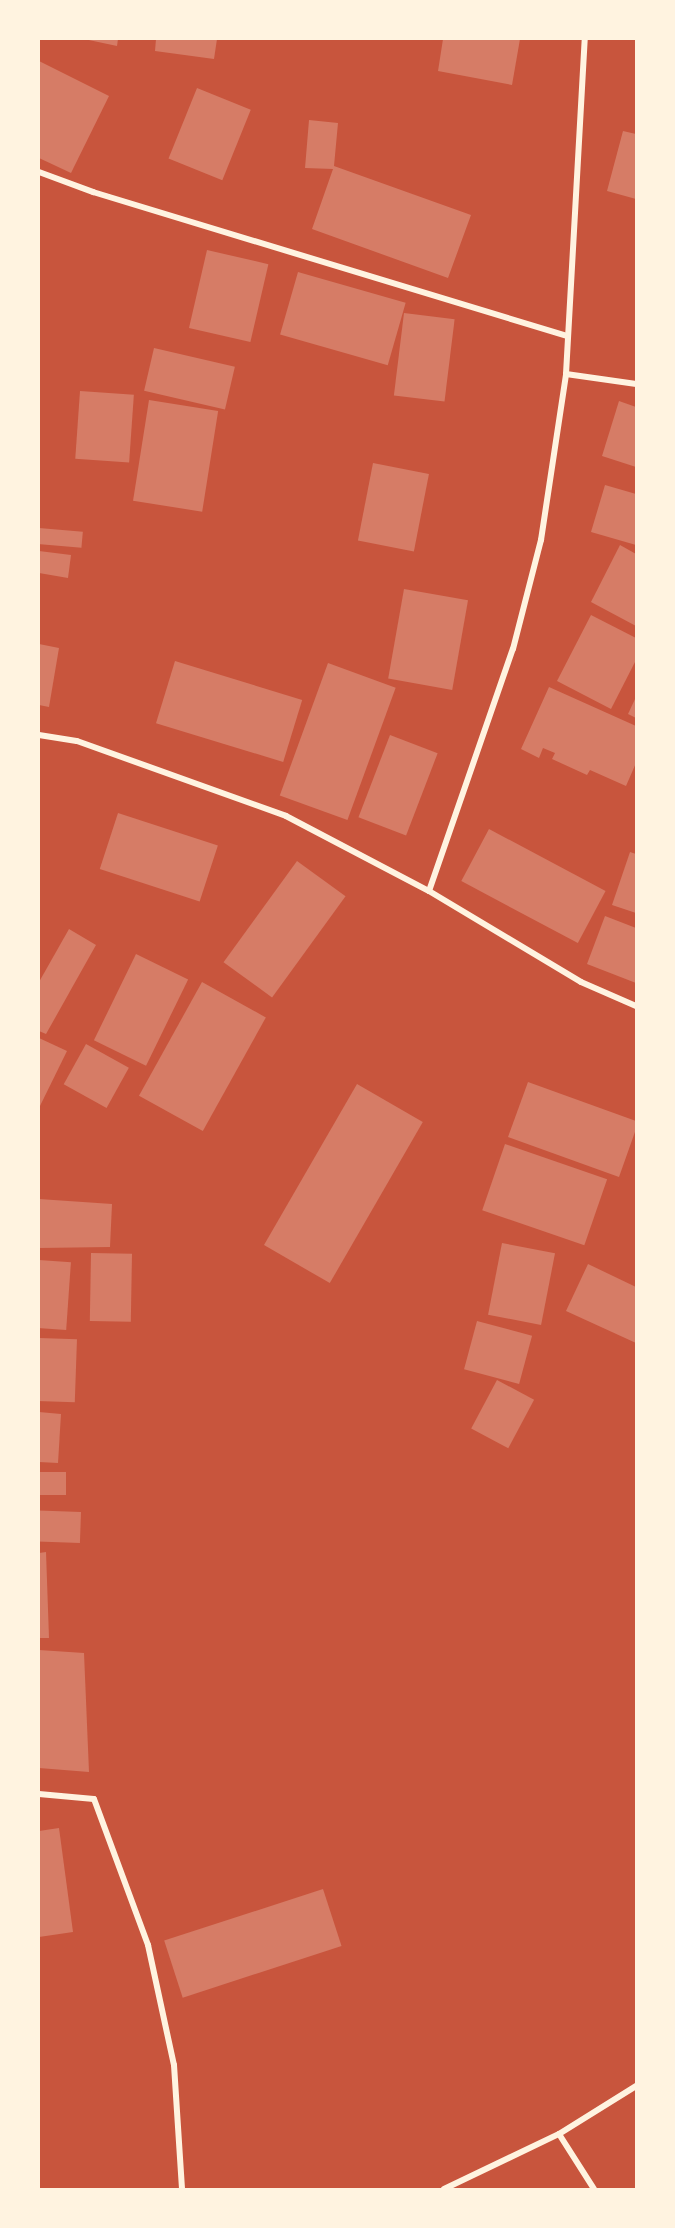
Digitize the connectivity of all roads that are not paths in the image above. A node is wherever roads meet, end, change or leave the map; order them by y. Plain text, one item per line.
1 (585, 39) edge
2 (39, 172) edge
3 (568, 336) junction
4 (566, 374) junction
5 (636, 384) edge
6 (39, 735) edge
7 (429, 891) junction
8 (636, 1006) edge
9 (39, 1794) edge
10 (636, 2086) edge
11 (559, 2134) junction
12 (182, 2189) edge
13 (444, 2189) edge
14 (594, 2189) edge

1 - 3 street
2 - 3 street
3 - 4 street
4 - 5 street
4 - 7 street
6 - 7 street
7 - 8 street
9 - 12 street
10 - 11 street
11 - 13 street
11 - 14 street

